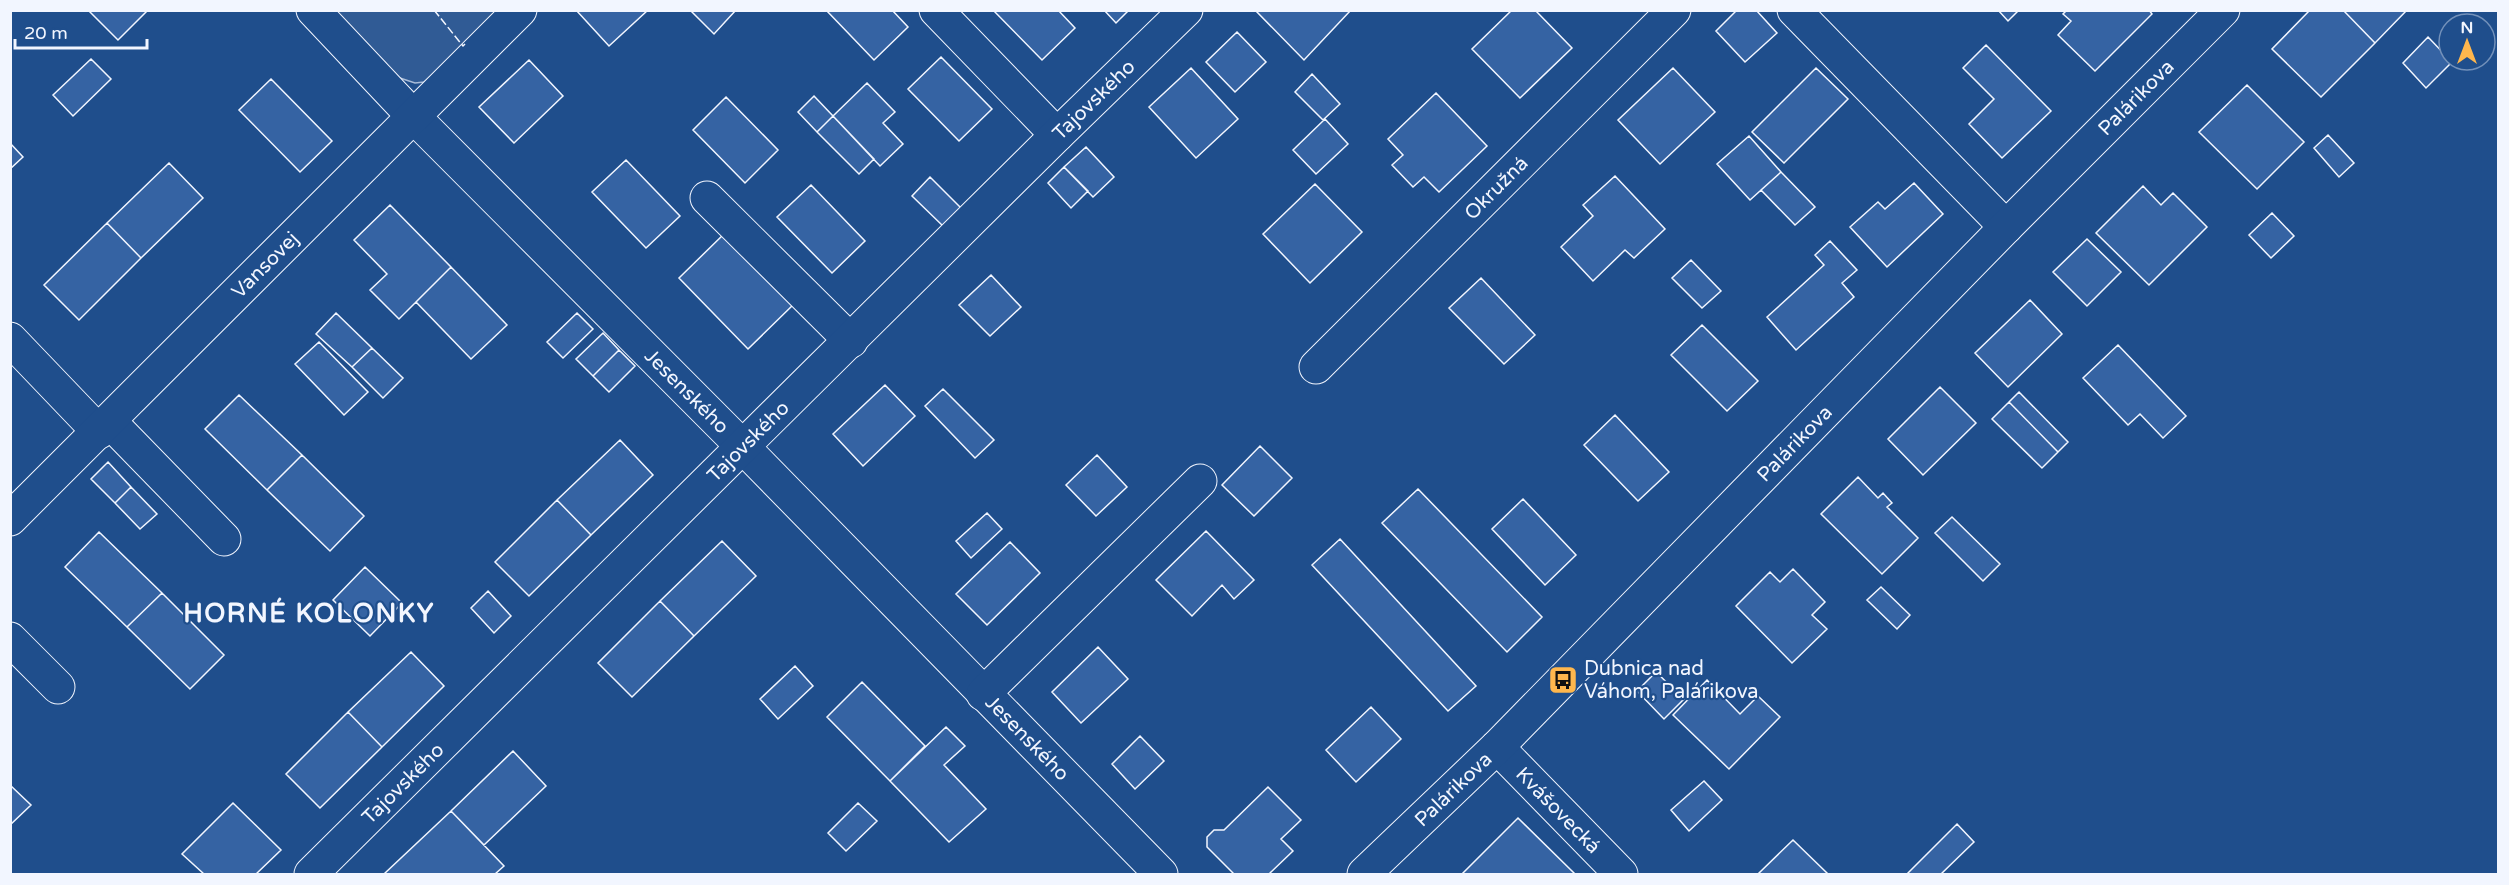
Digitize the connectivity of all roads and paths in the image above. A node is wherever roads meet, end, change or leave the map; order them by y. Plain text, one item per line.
1 (313, 10) edge
2 (520, 10) edge
3 (936, 10) edge
4 (1186, 10) edge
5 (1674, 10) edge
6 (1794, 10) edge
7 (2223, 10) edge
8 (413, 116) junction
9 (1057, 135) junction
10 (707, 198) dead end
11 (2006, 228) junction
12 (10, 339) edge
13 (851, 341) junction
14 (1316, 367) dead end
15 (104, 427) junction
16 (743, 447) junction
17 (1200, 481) dead end
18 (10, 519) edge
19 (224, 539) dead end
20 (10, 639) edge
21 (58, 687) dead end
22 (983, 694) junction
23 (1497, 747) junction
24 (311, 874) edge
25 (1161, 874) edge
26 (1364, 874) edge
27 (1621, 874) edge

1 - 8 street, Jesenského
2 - 8 street, Vansovej
3 - 9 street
4 - 9 street, Tajovského
5 - 14 street, Okružná
6 - 11 street
7 - 11 street, Palárikova
8 - 15 street, Vansovej
8 - 16 street, Jesenského
9 - 13 street, Tajovského
10 - 13 street
11 - 23 street, Palárikova
12 - 15 street
13 - 16 street, Tajovského
15 - 18 street, Vansovej
15 - 19 street
16 - 22 street, Jesenského
16 - 24 street, Tajovského
17 - 22 street
20 - 21 street
22 - 25 street, Jesenského
23 - 26 street, Palárikova
23 - 27 street, Kvášovecká

